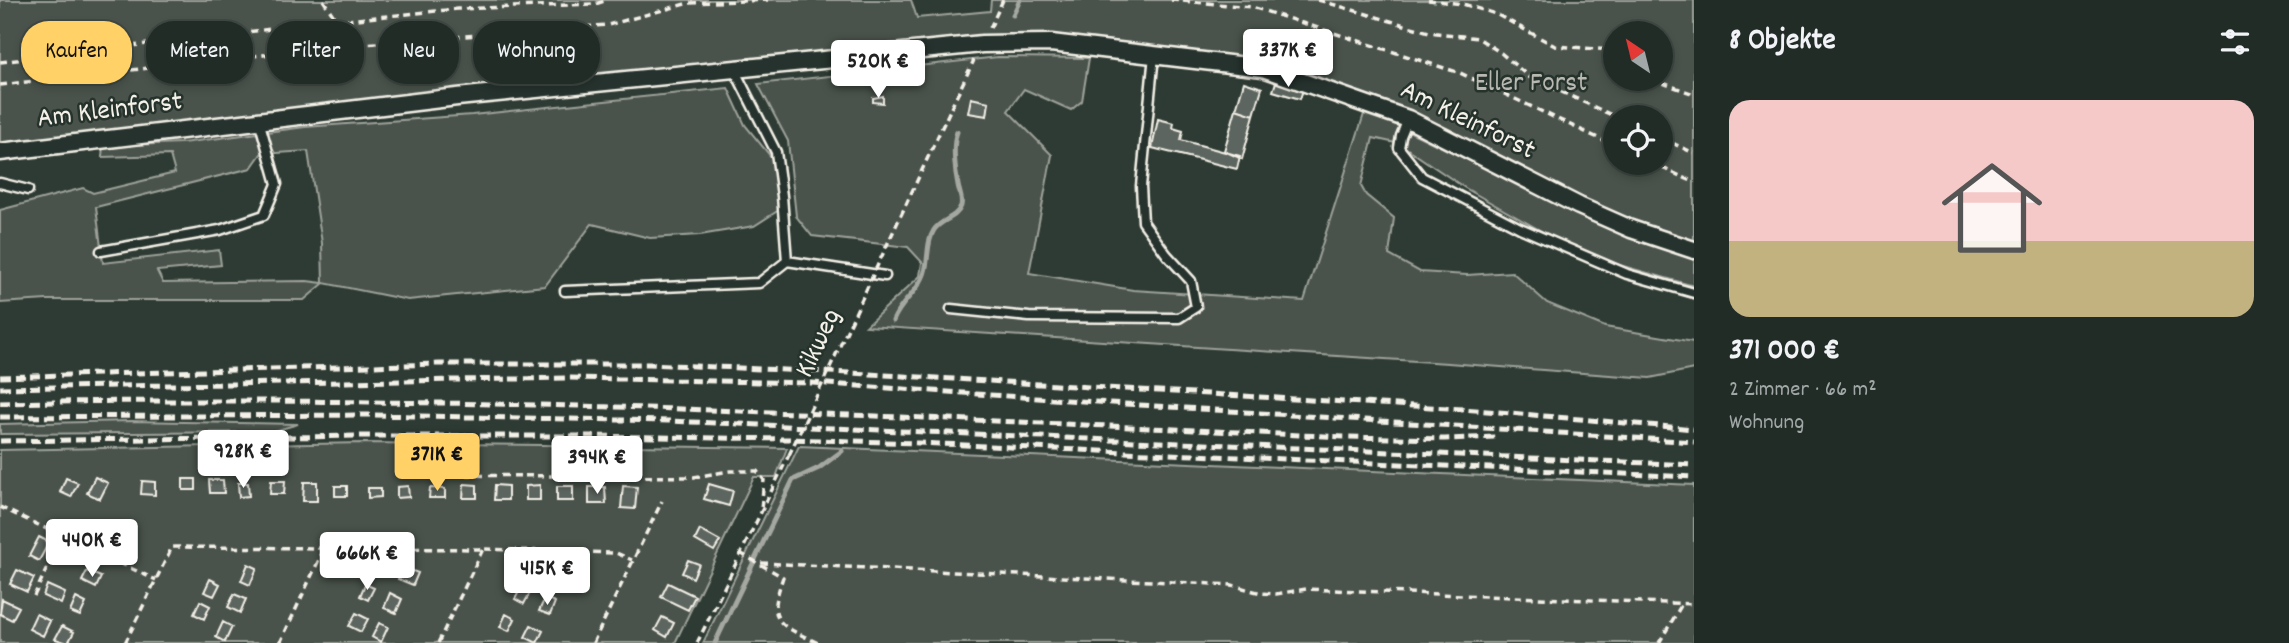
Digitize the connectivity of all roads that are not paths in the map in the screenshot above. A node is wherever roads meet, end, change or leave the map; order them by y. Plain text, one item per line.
1 (1154, 54) junction
2 (735, 71) junction
3 (1408, 119) junction
4 (260, 120) junction
5 (0, 152) edge
6 (0, 183) edge
7 (28, 190) dead end
8 (1694, 250) edge
9 (101, 251) dead end
10 (787, 261) junction
11 (885, 275) dead end
12 (565, 291) dead end
13 (1694, 293) edge
14 (951, 309) dead end

1 - 2 street, Am Kleinforst
1 - 3 street, Am Kleinforst
1 - 14 lane
2 - 4 street, Am Kleinforst
2 - 10 lane
3 - 8 street, Am Kleinforst
3 - 13 lane
4 - 5 street, Am Kleinforst
4 - 9 lane
6 - 7 lane
10 - 11 lane
10 - 12 lane

